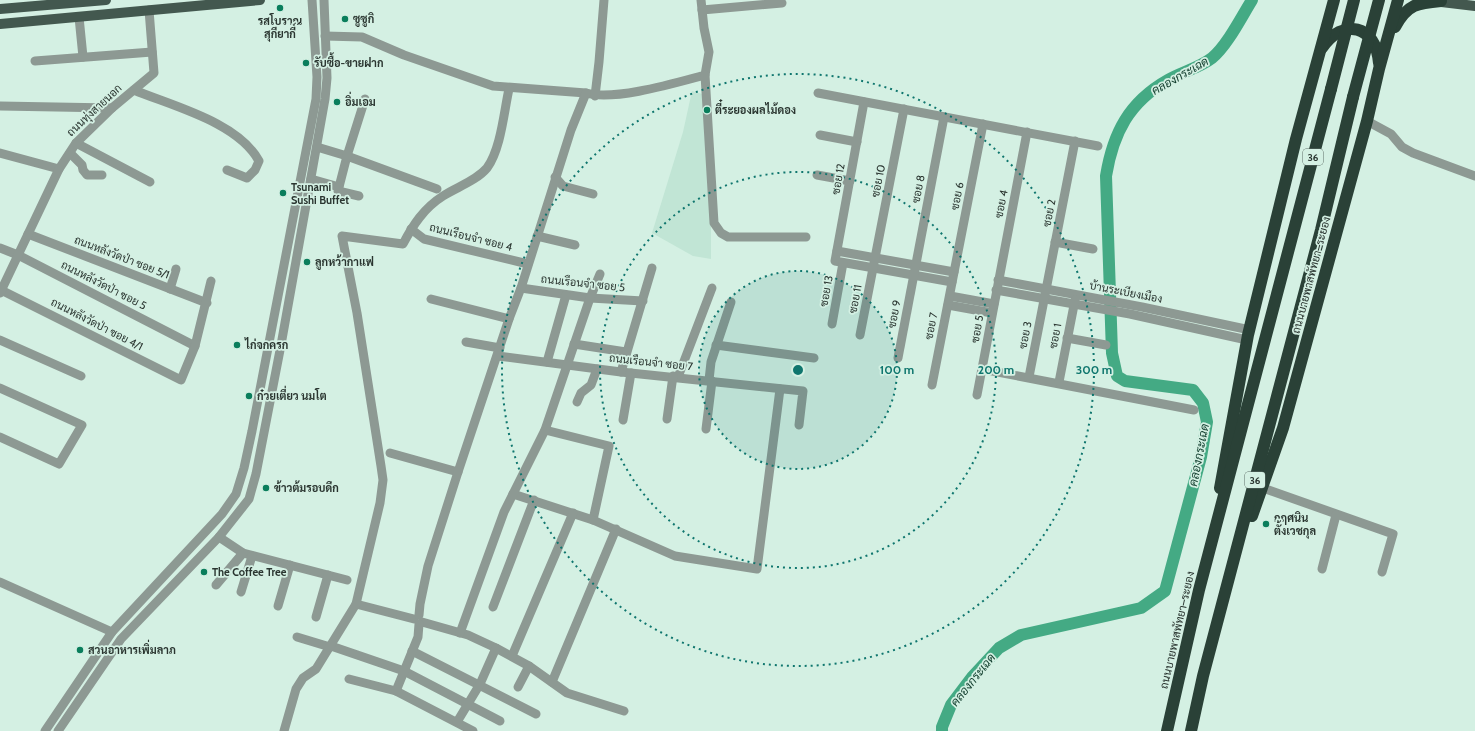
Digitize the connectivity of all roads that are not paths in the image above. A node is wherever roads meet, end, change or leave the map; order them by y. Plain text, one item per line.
1 (106, 0) edge
2 (260, 0) edge
3 (312, 0) edge
4 (324, 0) edge
5 (604, 0) edge
6 (702, 0) edge
7 (1324, 0) edge
8 (1334, 0) edge
9 (1354, 0) edge
10 (1379, 0) edge
11 (1398, 0) edge
12 (1427, 0) edge
13 (61, 2) edge
14 (1441, 2) junction
15 (782, 3) dead end
16 (1475, 6) edge
17 (0, 9) edge
18 (149, 10) junction
19 (702, 10) junction
20 (80, 17) junction
21 (1328, 20) junction
22 (0, 24) edge
23 (325, 36) junction
24 (1388, 37) junction
25 (152, 52) junction
26 (1319, 53) junction
27 (83, 58) junction
28 (35, 61) dead end
29 (1379, 69) junction
30 (704, 75) junction
31 (509, 89) junction
32 (134, 90) junction
33 (818, 93) dead end
34 (590, 94) junction
35 (365, 99) dead end
36 (864, 102) junction
37 (0, 106) edge
38 (112, 108) junction
39 (904, 109) junction
40 (944, 117) junction
41 (1368, 121) junction
42 (983, 124) junction
43 (1027, 132) junction
44 (820, 135) dead end
45 (1075, 141) junction
46 (857, 142) junction
47 (76, 143) junction
48 (1098, 146) dead end
49 (317, 147) junction
50 (0, 153) edge
51 (70, 153) junction
52 (346, 156) junction
53 (59, 169) junction
54 (227, 170) dead end
55 (102, 175) dead end
56 (817, 175) dead end
57 (1475, 176) edge
58 (555, 177) junction
59 (311, 179) junction
60 (850, 181) junction
61 (150, 182) dead end
62 (437, 189) dead end
63 (337, 192) junction
64 (593, 194) dead end
65 (359, 196) dead end
66 (411, 229) junction
67 (28, 234) junction
68 (537, 236) junction
69 (806, 237) dead end
70 (1055, 242) junction
71 (575, 245) dead end
72 (0, 248) edge
73 (1093, 249) dead end
74 (837, 251) junction
75 (18, 255) junction
76 (875, 258) junction
77 (839, 262) junction
78 (528, 264) junction
79 (915, 265) junction
80 (652, 268) dead end
81 (873, 268) junction
82 (176, 269) dead end
83 (954, 272) junction
84 (600, 274) dead end
85 (914, 275) junction
86 (998, 280) junction
87 (211, 282) dead end
88 (952, 282) junction
89 (521, 288) junction
90 (712, 288) dead end
91 (170, 289) junction
92 (1046, 289) junction
93 (996, 290) junction
94 (1, 291) edge
95 (1076, 294) junction
96 (566, 295) junction
97 (950, 296) junction
98 (278, 298) junction
99 (590, 298) junction
100 (431, 299) dead end
101 (1045, 299) junction
102 (289, 301) junction
103 (642, 301) junction
104 (731, 302) dead end
105 (206, 303) junction
106 (1074, 304) junction
107 (1102, 304) junction
108 (948, 305) junction
109 (993, 308) junction
110 (509, 319) junction
111 (832, 324) dead end
112 (860, 335) dead end
113 (1248, 335) junction
114 (1067, 338) junction
115 (0, 340) edge
116 (466, 342) dead end
117 (574, 344) junction
118 (716, 345) junction
119 (1106, 345) dead end
120 (195, 346) junction
121 (499, 352) junction
122 (626, 352) junction
123 (814, 358) dead end
124 (898, 358) dead end
125 (547, 362) junction
126 (567, 365) junction
127 (597, 369) junction
128 (982, 369) junction
129 (626, 372) junction
130 (81, 376) dead end
131 (675, 376) junction
132 (1029, 377) junction
133 (711, 380) junction
134 (1059, 382) junction
135 (932, 385) dead end
136 (0, 388) edge
137 (780, 388) junction
138 (977, 395) dead end
139 (576, 402) dead end
140 (1194, 410) dead end
141 (667, 419) dead end
142 (624, 420) dead end
143 (799, 425) dead end
144 (706, 429) dead end
145 (545, 430) junction
146 (0, 437) edge
147 (390, 453) dead end
148 (458, 472) junction
149 (1263, 488) junction
150 (513, 494) junction
151 (534, 500) junction
152 (573, 513) junction
153 (1336, 515) junction
154 (593, 520) junction
155 (616, 529) junction
156 (1214, 535) junction
157 (219, 537) junction
158 (1236, 552) junction
159 (248, 555) junction
160 (290, 565) junction
161 (1322, 569) dead end
162 (1382, 572) dead end
163 (328, 575) junction
164 (347, 580) dead end
165 (0, 582) edge
166 (216, 585) dead end
167 (241, 592) dead end
168 (356, 604) junction
169 (278, 606) dead end
170 (493, 607) dead end
171 (316, 617) dead end
172 (419, 620) junction
173 (112, 632) junction
174 (460, 633) junction
175 (297, 637) dead end
176 (331, 646) junction
177 (496, 648) junction
178 (412, 651) junction
179 (512, 656) junction
180 (529, 666) junction
181 (404, 671) junction
182 (349, 679) dead end
183 (552, 682) junction
184 (78, 683) junction
185 (480, 684) junction
186 (518, 686) dead end
187 (87, 690) junction
188 (396, 691) junction
189 (468, 705) junction
190 (624, 711) dead end
191 (536, 714) dead end
192 (500, 721) dead end
193 (457, 722) junction
194 (45, 731) edge
195 (58, 731) edge
196 (284, 731) edge
197 (473, 731) edge
198 (1167, 731) edge
199 (1191, 731) edge

1 - 13 main road
2 - 18 main road
3 - 98 street
4 - 23 street
5 - 34 street
6 - 19 street
7 - 21 highway
8 - 21 highway, ถนนบายพาสพัทยา–ระยอง / 36
9 - 156 highway, ถนนบายพาสพัทยา–ระยอง / 36, bridge
10 - 158 highway, ถนนบายพาสพัทยา–ระยอง / 36, bridge
11 - 24 highway, ถนนบายพาสพัทยา–ระยอง / 36
12 - 14 main road
13 - 17 main road
14 - 16 main road
14 - 24 highway
15 - 19 street
18 - 20 main road
18 - 25 street, ถนนทุ่งสายนอก
19 - 30 street
20 - 22 main road
20 - 27 street
21 - 26 highway, ถนนบายพาสพัทยา–ระยอง / 36
23 - 31 street
23 - 49 street
24 - 29 highway, ถนนบายพาสพัทยา–ระยอง / 36
25 - 27 street
25 - 32 street, ถนนทุ่งสายนอก
26 - 29 highway
26 - 113 highway, ถนนบายพาสพัทยา–ระยอง / 36
27 - 28 street
29 - 41 highway, ถนนบายพาสพัทยา–ระยอง / 36
30 - 34 street
30 - 69 street
31 - 34 street
31 - 66 street
32 - 38 street, ถนนทุ่งสายนอก
32 - 54 street
33 - 36 street
34 - 58 street
35 - 52 street
36 - 39 street
36 - 46 street, ซอย 12
37 - 38 street
38 - 47 street, ถนนทุ่งสายนอก
39 - 40 street
39 - 76 street, ซอย 10
40 - 42 street
40 - 79 street, ซอย 8
41 - 57 street
41 - 149 highway, ถนนบายพาสพัทยา–ระยอง / 36
42 - 43 street
42 - 83 street, ซอย 6
43 - 45 street
43 - 86 street, ซอย 4
44 - 46 street
45 - 48 street
45 - 70 street, ซอย 2
46 - 60 street, ซอย 12
47 - 51 street, ถนนทุ่งสายนอก
47 - 61 street
49 - 52 street
49 - 59 street
50 - 53 street
51 - 53 street, ถนนทุ่งสายนอก
51 - 55 street
52 - 62 street
52 - 63 street
53 - 67 street, ถนนทุ่งสายนอก
56 - 60 street
58 - 64 street
58 - 68 street
59 - 63 street
59 - 102 street
60 - 74 street, ซอย 12
63 - 65 street
66 - 78 street, ถนนเรือนจำ ซอย 4
66 - 168 street
67 - 75 street, ถนนทุ่งสายนอก
67 - 91 street, ถนนหลังวัดป่า ซอย 5/1
68 - 71 street
68 - 78 street
70 - 73 street
70 - 92 street, ซอย 2
72 - 75 street, ถนนหลังวัดป่า ซอย 5
74 - 76 street
74 - 77 street, ซอย 12
75 - 94 street, ถนนทุ่งสายนอก
75 - 120 street, ถนนหลังวัดป่า ซอย 5
76 - 79 street
76 - 81 street, ซอย 10
77 - 81 street
77 - 111 street, ซอย 13
78 - 89 street
79 - 83 street
79 - 85 street, ซอย 8
80 - 103 street
81 - 85 street
81 - 112 street, ซอย 11
82 - 91 street
83 - 88 street, ซอย 7
84 - 99 street
85 - 88 street
85 - 124 street, ซอย 9
86 - 92 street, บ้านระเบียงเมือง
86 - 93 street, ซอย 4
87 - 105 street
88 - 97 street, ซอย 7
89 - 96 street, ถนนเรือนจำ ซอย 5
89 - 110 street
90 - 131 street
91 - 105 street, ถนนหลังวัดป่า ซอย 5/1
92 - 95 street, บ้านระเบียงเมือง
92 - 101 street, ซอย 2
93 - 101 street, บ้านระเบียงเมือง
93 - 109 street, ซอย 5
94 - 120 street, ถนนหลังวัดป่า ซอย 4/1
95 - 106 street, ซอย 1
95 - 107 street, บ้านระเบียงเมือง
96 - 99 street, ถนนเรือนจำ ซอย 5
96 - 125 street
97 - 108 street, ซอย 7
97 - 109 street
98 - 102 street
98 - 173 street
99 - 103 street, ถนนเรือนจำ ซอย 5
99 - 117 street
100 - 110 street
101 - 106 street, บ้านระเบียงเมือง
101 - 132 street, ซอย 3
102 - 157 street
103 - 122 street
104 - 118 street
105 - 120 street
106 - 107 street, บ้านระเบียงเมือง
106 - 114 street, ซอย 1
107 - 113 street, บ้านระเบียงเมือง
108 - 109 street
108 - 135 street, ซอย 7
109 - 128 street, ซอย 5
110 - 121 street
113 - 156 highway, ถนนบายพาสพัทยา–ระยอง / 36
114 - 119 street
114 - 134 street, ซอย 1
115 - 130 street
116 - 121 street, ถนนเรือนจำ ซอย 7
117 - 122 street
117 - 126 street
118 - 123 street
118 - 133 street
121 - 125 street, ถนนเรือนจำ ซอย 7
121 - 148 street
122 - 129 street
125 - 126 street, ถนนเรือนจำ ซอย 7
126 - 127 street, ถนนเรือนจำ ซอย 7
126 - 145 street
127 - 129 street, ถนนเรือนจำ ซอย 7
127 - 139 street
128 - 132 street
128 - 138 street, ซอย 5
129 - 131 street, ถนนเรือนจำ ซอย 7
129 - 142 street
131 - 133 street, ถนนเรือนจำ ซอย 7
131 - 141 street
132 - 134 street
133 - 137 street, ถนนเรือนจำ ซอย 7
133 - 144 street
134 - 140 street
136 - 146 street
137 - 143 street, ถนนเรือนจำ ซอย 7
137 - 155 street
145 - 150 street
145 - 154 street
147 - 148 street
148 - 172 street
149 - 153 street
149 - 158 highway, ถนนบายพาสพัทยา–ระยอง / 36
150 - 151 street
150 - 174 street
151 - 152 street
151 - 170 street
152 - 154 street
152 - 179 street
153 - 161 street
153 - 162 street
154 - 155 street
155 - 183 street
156 - 198 highway, ถนนบายพาสพัทยา–ระยอง / 36
157 - 159 street
157 - 187 street
158 - 199 highway, ถนนบายพาสพัทยา–ระยอง / 36
159 - 160 street
159 - 166 street
159 - 167 street
160 - 163 street
160 - 169 street
163 - 164 street
163 - 171 street
165 - 173 street
168 - 172 street
168 - 176 street
172 - 174 street
172 - 178 street
173 - 184 street
174 - 177 street
175 - 176 street
176 - 181 street
176 - 196 street
177 - 179 street
177 - 185 street
178 - 181 street
178 - 185 street
179 - 180 street
180 - 183 street
180 - 186 street
181 - 188 street
181 - 189 street
182 - 188 street
183 - 190 street
184 - 187 street
184 - 194 street
185 - 189 street
185 - 191 street
187 - 195 street
188 - 193 street
189 - 192 street
189 - 193 street
193 - 197 street

